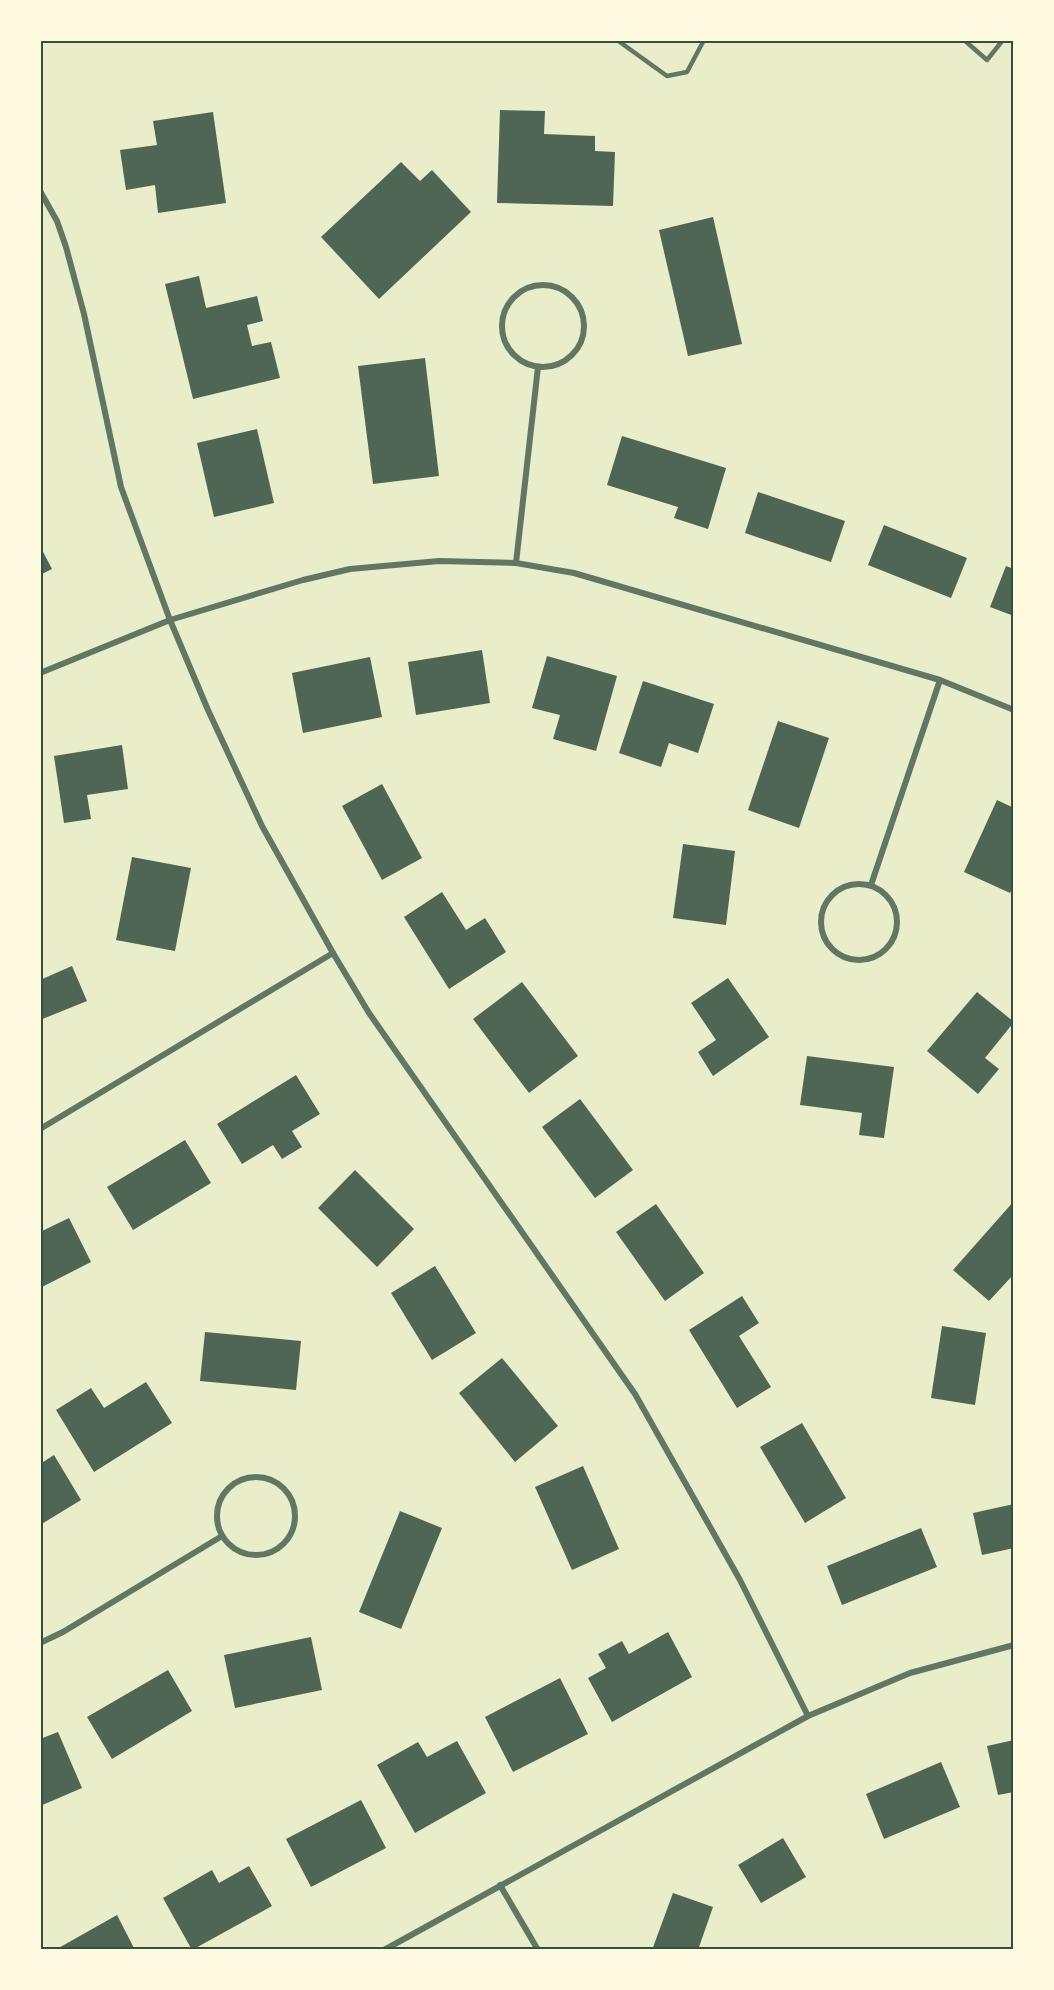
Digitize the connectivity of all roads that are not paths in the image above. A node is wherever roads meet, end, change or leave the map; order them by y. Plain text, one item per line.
1 (617, 40) edge
2 (704, 40) edge
3 (964, 40) edge
4 (1003, 40) edge
5 (40, 191) edge
6 (538, 367) junction
7 (516, 562) junction
8 (170, 620) junction
9 (40, 673) edge
10 (940, 680) junction
11 (1014, 710) edge
12 (871, 885) junction
13 (333, 953) junction
14 (40, 1129) edge
15 (222, 1536) junction
16 (40, 1643) edge
17 (1014, 1645) edge
18 (808, 1716) junction
19 (500, 1885) junction
20 (384, 1950) edge
21 (538, 1950) edge

1 - 2 lane
3 - 4 lane
5 - 8 street
6 - 6 street
6 - 7 street
7 - 8 street
7 - 10 street
8 - 9 street
8 - 13 street
10 - 11 street
10 - 12 street
12 - 12 street
13 - 14 street
13 - 18 street
15 - 15 street
15 - 16 street
17 - 18 street
18 - 19 street
19 - 20 street
19 - 21 street

